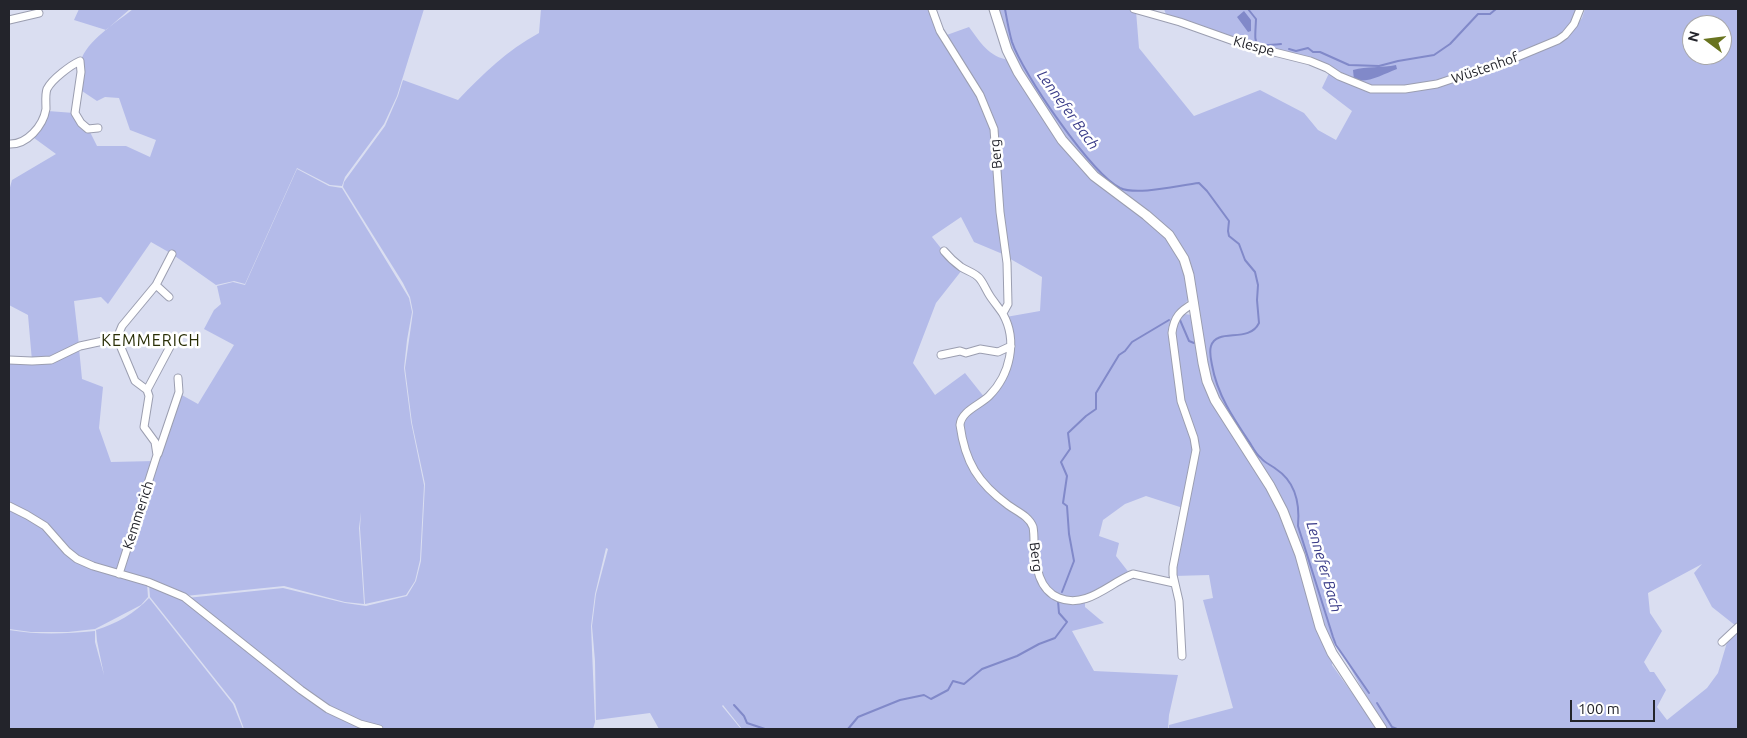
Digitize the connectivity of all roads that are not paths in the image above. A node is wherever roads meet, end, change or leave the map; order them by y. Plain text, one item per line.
1 (932, 9) edge
2 (994, 9) edge
3 (1134, 9) edge
4 (1580, 9) edge
5 (39, 13) dead end
6 (9, 20) edge
7 (1371, 88) joint
8 (98, 128) dead end
9 (9, 144) edge
10 (944, 251) dead end
11 (172, 254) dead end
12 (156, 285) junction
13 (170, 296) dead end
14 (1194, 303) junction
15 (1003, 314) junction
16 (117, 338) junction
17 (172, 344) dead end
18 (1011, 346) junction
19 (941, 355) dead end
20 (9, 360) edge
21 (178, 378) dead end
22 (147, 390) junction
23 (158, 455) junction
24 (9, 506) edge
25 (119, 574) junction
26 (1174, 583) junction
27 (1738, 627) edge
28 (1722, 642) dead end
29 (1182, 656) dead end
30 (379, 729) edge
31 (1382, 729) edge

1 - 15 street, Berg
2 - 14 main road
3 - 7 street, Klespe
4 - 7 street, Wüstenhof
5 - 6 street
8 - 9 street
10 - 15 street, Berg
11 - 12 street
12 - 13 street
12 - 16 street
14 - 26 street
14 - 31 main road
15 - 18 street, Berg
16 - 20 street
16 - 22 street
17 - 22 street
18 - 19 street
18 - 26 street, Berg
21 - 23 street, Kemmerich
22 - 23 street
23 - 25 street, Kemmerich
24 - 25 street
25 - 30 street
26 - 29 street
27 - 28 street

